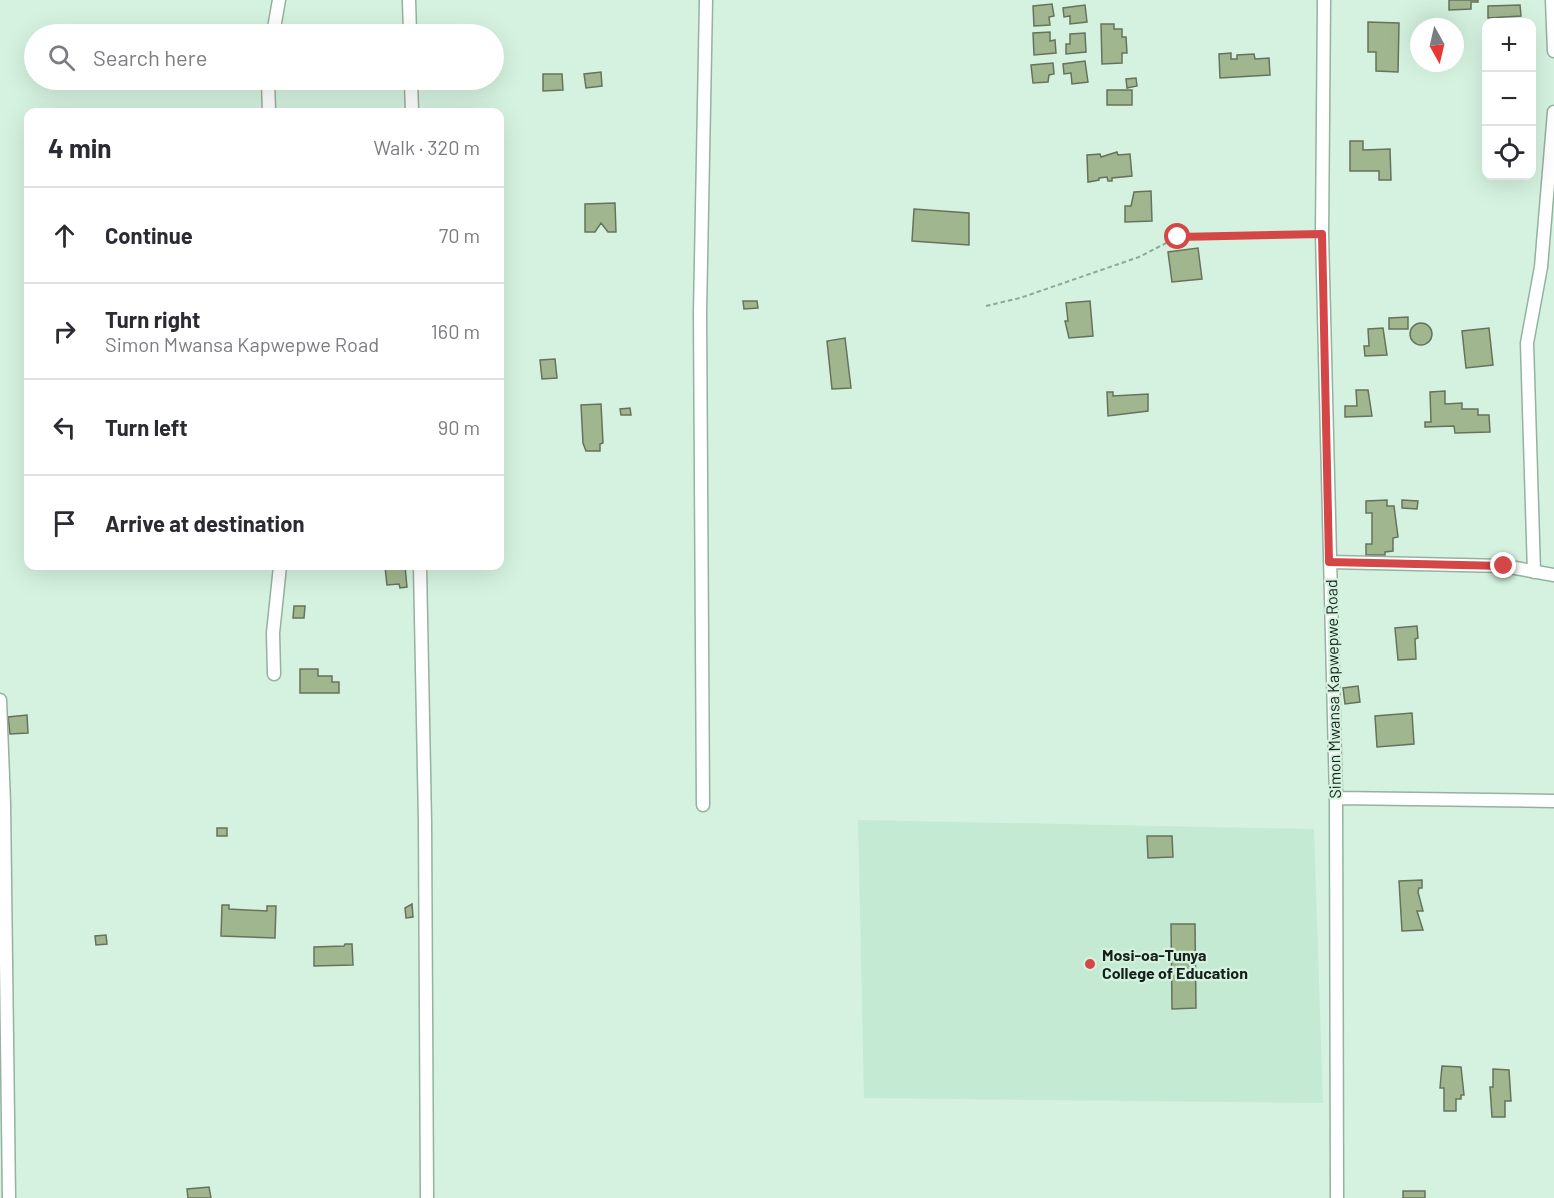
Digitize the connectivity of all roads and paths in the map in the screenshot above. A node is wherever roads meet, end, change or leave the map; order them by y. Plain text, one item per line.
1 (279, 0) edge
2 (410, 0) edge
3 (706, 0) edge
4 (1324, 0) edge
5 (1552, 0) edge
6 (275, 24) edge
7 (410, 24) edge
8 (1554, 51) edge
9 (268, 90) edge
10 (411, 90) edge
11 (269, 108) edge
12 (412, 108) edge
13 (1554, 112) edge
14 (1322, 234) junction
15 (986, 306) dead end
16 (1329, 562) junction
17 (280, 570) edge
18 (420, 570) edge
19 (1534, 572) junction
20 (1554, 575) edge
21 (274, 674) dead end
22 (0, 700) edge
23 (1336, 798) junction
24 (1554, 801) edge
25 (703, 805) dead end
26 (9, 1198) edge
27 (427, 1198) edge
28 (1337, 1198) edge

1 - 6 street
2 - 7 street
3 - 25 street
4 - 14 street, Simon Mwansa Kapwepwe Road
5 - 8 street
9 - 11 street
10 - 12 street
13 - 19 street
14 - 15 path
14 - 16 street, Simon Mwansa Kapwepwe Road
16 - 19 street
16 - 23 street, Simon Mwansa Kapwepwe Road
17 - 21 street
18 - 27 street
19 - 20 street
22 - 26 street
23 - 24 street
23 - 28 street, Simon Mwansa Kapwepwe Road

